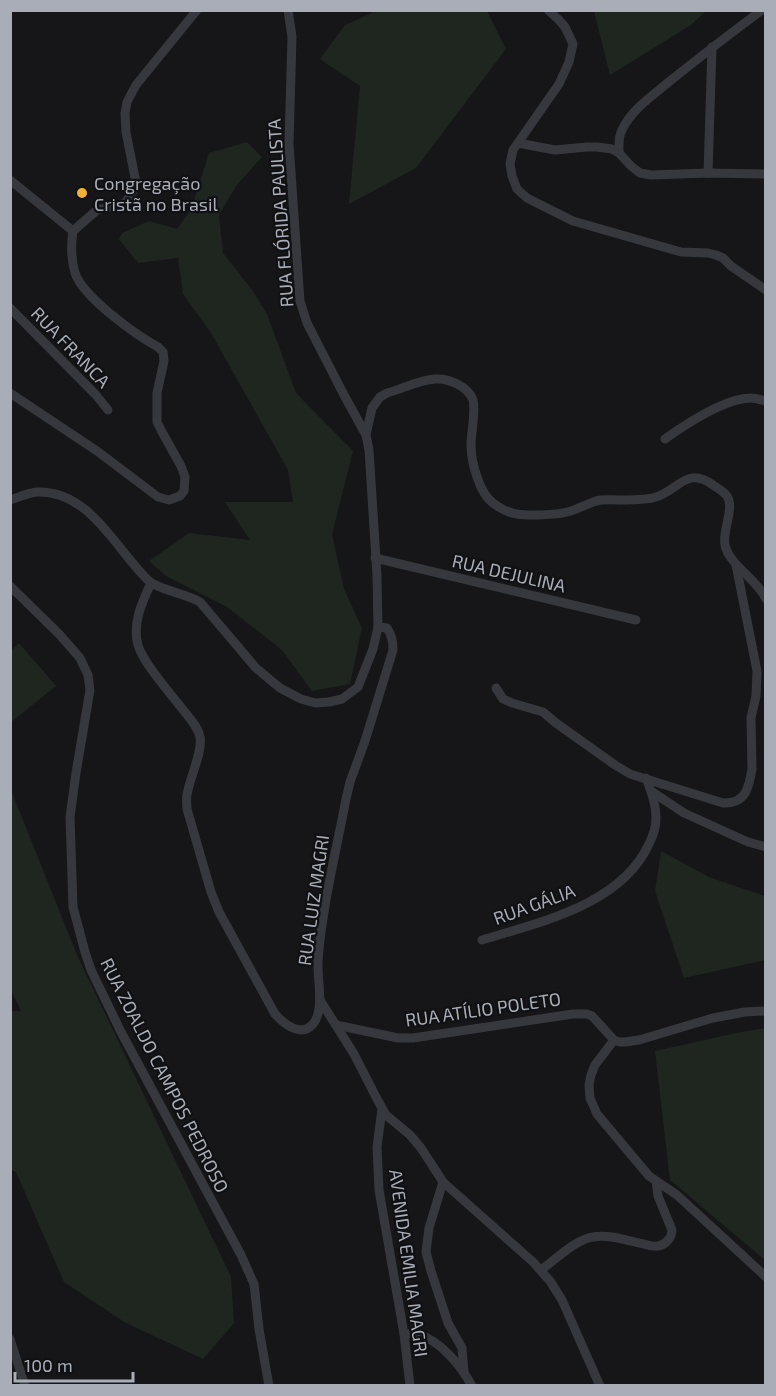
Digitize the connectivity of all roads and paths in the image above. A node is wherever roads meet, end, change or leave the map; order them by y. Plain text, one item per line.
1 (197, 10) edge
2 (288, 10) edge
3 (548, 10) edge
4 (762, 10) edge
5 (712, 47) junction
6 (518, 143) junction
7 (619, 153) junction
8 (708, 173) junction
9 (765, 174) edge
10 (10, 180) edge
11 (73, 231) junction
12 (765, 290) edge
13 (10, 308) edge
14 (10, 393) edge
15 (765, 401) edge
16 (108, 410) dead end
17 (366, 435) junction
18 (665, 439) dead end
19 (10, 500) edge
20 (375, 558) junction
21 (735, 562) junction
22 (151, 583) junction
23 (10, 586) edge
24 (765, 599) edge
25 (636, 620) dead end
26 (378, 627) junction
27 (496, 688) dead end
28 (646, 778) junction
29 (651, 791) junction
30 (765, 847) edge
31 (482, 940) dead end
32 (320, 1000) junction
33 (765, 1011) edge
34 (336, 1025) junction
35 (614, 1040) junction
36 (382, 1109) junction
37 (656, 1181) junction
38 (443, 1182) junction
39 (542, 1270) junction
40 (765, 1277) edge
41 (404, 1334) junction
42 (10, 1339) edge
43 (464, 1372) junction
44 (25, 1386) edge
45 (269, 1386) edge
46 (410, 1386) edge
47 (472, 1386) edge
48 (600, 1386) edge

1 - 11 street
2 - 17 street, RUA FLÓRIDA PAULISTA
3 - 6 street
4 - 5 street
5 - 7 street
5 - 8 street
6 - 7 street
6 - 12 street
7 - 8 street
8 - 9 street
10 - 11 street
11 - 14 street
13 - 16 street, RUA FRANCA
15 - 18 street
17 - 20 street
17 - 21 street
19 - 22 street
20 - 25 street, RUA DEJULINA
20 - 26 street
21 - 24 street
21 - 28 street
22 - 26 street
22 - 32 street
23 - 45 street, RUA ZOALDO CAMPOS PEDROSO
26 - 32 street, RUA LUIZ MAGRI
27 - 28 street
28 - 29 street, RUA GÁLIA
29 - 30 street
29 - 31 street, RUA GÁLIA
32 - 34 street, RUA LUIZ MAGRI
33 - 35 street
34 - 35 street, RUA ATÍLIO POLETO
34 - 36 street, RUA LUIZ MAGRI
35 - 37 street
36 - 38 street, RUA LUIZ MAGRI
36 - 41 street, AVENIDA EMILIA MAGRI
37 - 39 street
37 - 40 street
38 - 39 street, RUA LUIZ MAGRI
38 - 43 street
39 - 48 street, RUA LUIZ MAGRI
41 - 43 street
41 - 46 street, AVENIDA EMILIA MAGRI
42 - 44 street
43 - 47 street

